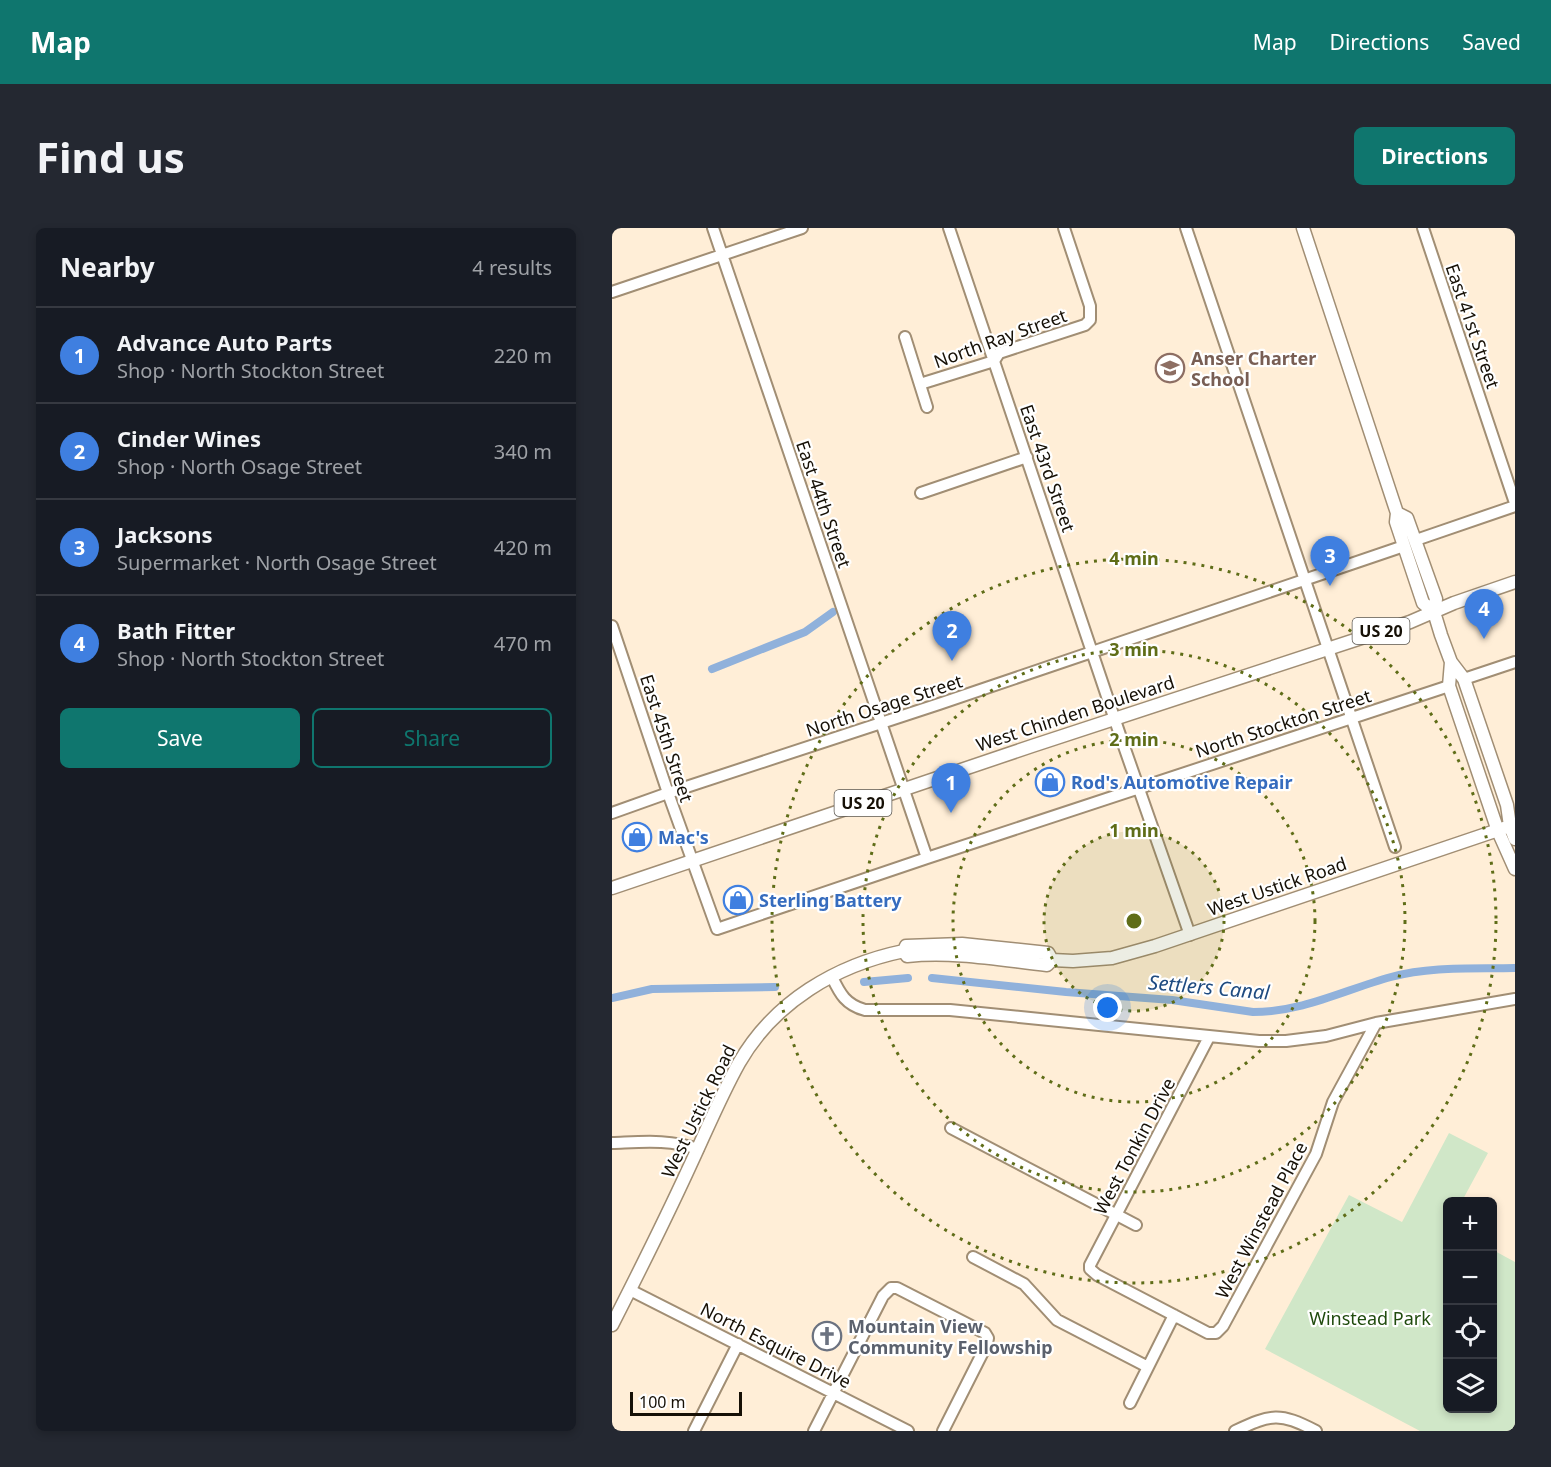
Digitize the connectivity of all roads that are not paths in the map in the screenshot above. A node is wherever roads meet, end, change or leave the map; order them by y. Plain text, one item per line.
1 (713, 228) edge
2 (802, 228) edge
3 (950, 228) edge
4 (1064, 228) edge
5 (1186, 228) edge
6 (1303, 228) edge
7 (1423, 228) edge
8 (722, 255) junction
9 (612, 292) edge
10 (905, 337) dead end
11 (994, 361) junction
12 (920, 384) junction
13 (927, 407) dead end
14 (1027, 457) junction
15 (921, 493) dead end
16 (1515, 505) edge
17 (1410, 543) junction
18 (1306, 580) junction
19 (1515, 582) edge
20 (1434, 612) junction
21 (612, 626) edge
22 (1328, 648) junction
23 (1092, 652) junction
24 (1451, 662) junction
25 (1515, 662) edge
26 (1464, 679) junction
27 (1449, 686) junction
28 (1351, 718) junction
29 (1115, 719) junction
30 (881, 724) junction
31 (1138, 788) junction
32 (904, 790) junction
33 (668, 793) junction
34 (612, 813) edge
35 (1504, 828) junction
36 (1515, 839) edge
37 (1395, 847) dead end
38 (927, 858) junction
39 (692, 861) junction
40 (1515, 869) edge
41 (612, 888) edge
42 (717, 929) joint
43 (1190, 935) junction
44 (832, 977) junction
45 (1515, 999) edge
46 (1376, 1023) junction
47 (1209, 1038) junction
48 (951, 1128) dead end
49 (612, 1143) edge
50 (698, 1149) junction
51 (1116, 1214) junction
52 (1136, 1225) dead end
53 (973, 1257) dead end
54 (630, 1290) junction
55 (1174, 1316) junction
56 (612, 1325) edge
57 (738, 1344) junction
58 (1148, 1367) junction
59 (833, 1393) junction
60 (1130, 1403) dead end
61 (694, 1431) edge
62 (813, 1431) edge
63 (908, 1431) edge
64 (943, 1431) edge
65 (1235, 1431) edge
66 (1316, 1431) edge

1 - 8 street, East 44th Street
2 - 8 street
3 - 11 street, East 43rd Street
4 - 11 street, North Ray Street
5 - 18 street
6 - 17 main road
7 - 16 street, East 41st Street
8 - 9 street
8 - 30 street, East 44th Street
10 - 12 street
11 - 12 street, North Ray Street
11 - 14 street, East 43rd Street
12 - 13 street
14 - 15 street
14 - 23 street, East 43rd Street
16 - 17 street, North Osage Street
17 - 18 street, North Osage Street
17 - 20 main road
18 - 22 street
18 - 23 street, North Osage Street
19 - 20 main road, West Chinden Boulevard / US 20
20 - 22 main road, West Chinden Boulevard / US 20
20 - 24 main road
21 - 33 street, East 45th Street
22 - 28 street
22 - 29 main road, West Chinden Boulevard / US 20
23 - 29 street, East 43rd Street
23 - 30 street, North Osage Street
24 - 26 main road
24 - 27 main road
25 - 26 street
26 - 35 main road
27 - 28 street, North Stockton Street
27 - 35 main road
28 - 31 street, North Stockton Street
28 - 37 street
29 - 31 street, East 43rd Street
29 - 32 main road, West Chinden Boulevard / US 20
30 - 32 street, East 44th Street
30 - 33 street, North Osage Street
31 - 38 street, North Stockton Street
31 - 43 street, East 43rd Street
32 - 38 street, East 44th Street
32 - 39 main road, West Chinden Boulevard / US 20
33 - 34 street, North Osage Street
33 - 39 street, East 45th Street
35 - 36 main road
35 - 40 main road
35 - 43 main road, West Ustick Road
38 - 42 street, North Stockton Street
39 - 41 main road, West Chinden Boulevard / US 20
39 - 42 street, East 45th Street
43 - 44 main road, West Ustick Road
44 - 47 street
44 - 50 main road, West Ustick Road
45 - 46 street
46 - 47 street
46 - 55 street, West Winstead Place
47 - 51 street, West Tonkin Drive
48 - 51 street
49 - 50 street
50 - 54 main road, West Ustick Road
51 - 52 street
51 - 55 street, West Tonkin Drive
53 - 58 street
54 - 56 main road, West Ustick Road
54 - 57 street, North Esquire Drive
55 - 58 street
57 - 59 street, North Esquire Drive
57 - 61 street
58 - 60 street
59 - 62 street
59 - 63 street, North Esquire Drive
59 - 64 street
65 - 66 street

